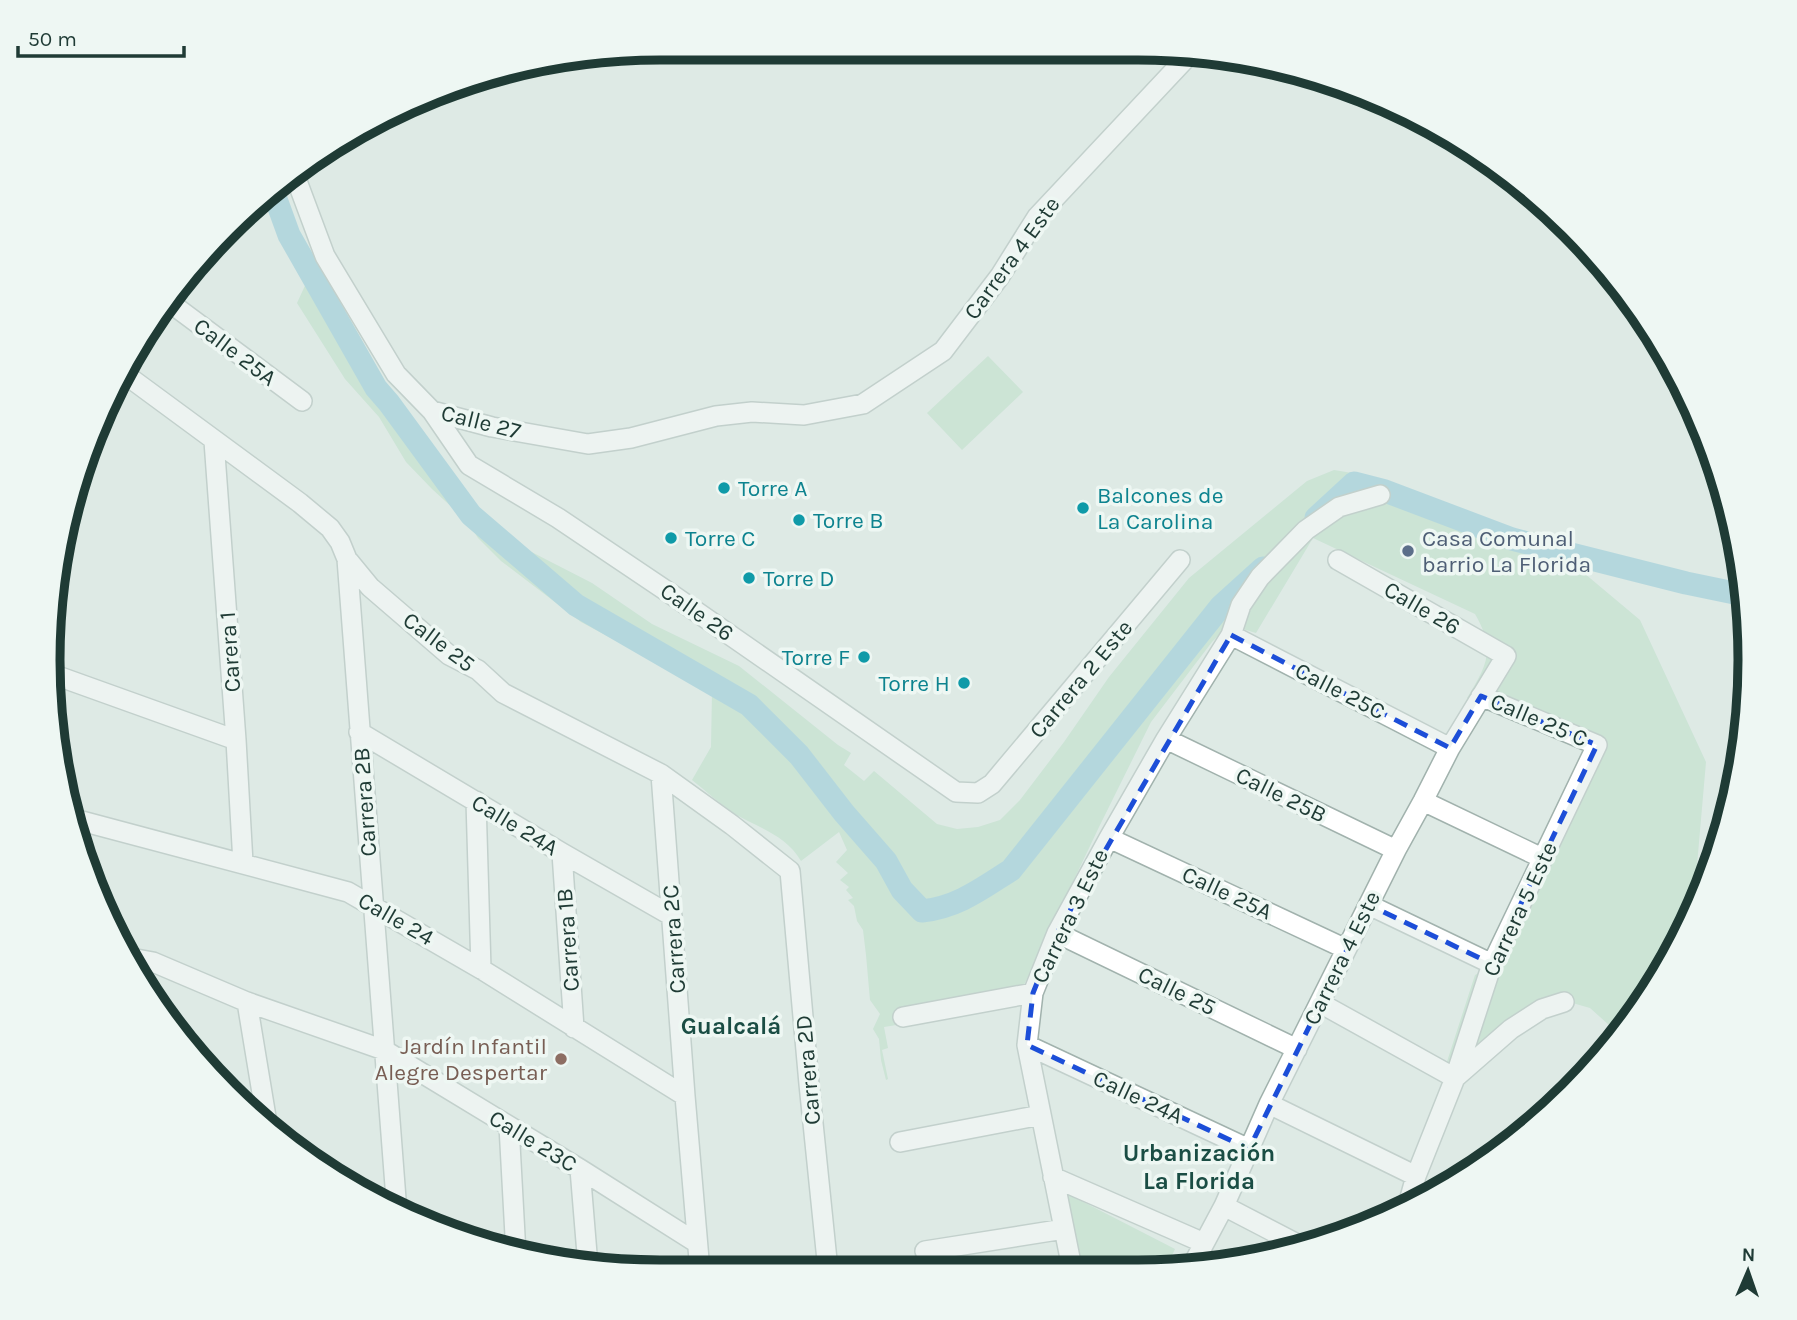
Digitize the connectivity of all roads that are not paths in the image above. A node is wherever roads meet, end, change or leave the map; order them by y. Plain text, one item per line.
1 (1183, 62) edge
2 (298, 181) edge
3 (175, 306) edge
4 (130, 378) edge
5 (302, 401) dead end
6 (432, 411) junction
7 (804, 415) joint
8 (214, 441) junction
9 (1380, 495) dead end
10 (347, 559) junction
11 (1180, 560) dead end
12 (1338, 560) dead end
13 (1231, 635) junction
14 (1506, 656) joint
15 (60, 677) edge
16 (1481, 696) junction
17 (359, 732) junction
18 (1166, 739) junction
19 (236, 740) junction
20 (1597, 745) joint
21 (1450, 748) junction
22 (661, 774) junction
23 (978, 793) joint
24 (476, 801) junction
25 (1423, 801) junction
26 (82, 822) edge
27 (1109, 838) junction
28 (1396, 850) junction
29 (562, 853) junction
30 (1542, 858) junction
31 (243, 863) junction
32 (790, 870) joint
33 (373, 905) junction
34 (1368, 905) junction
35 (672, 916) junction
36 (1057, 933) junction
37 (1346, 949) junction
38 (140, 960) edge
39 (1492, 964) junction
40 (481, 969) junction
41 (1033, 993) junction
42 (247, 1002) junction
43 (1564, 1002) dead end
44 (1320, 1003) junction
45 (903, 1017) dead end
46 (573, 1028) junction
47 (1027, 1045) junction
48 (1297, 1049) junction
49 (384, 1050) junction
50 (1455, 1078) junction
51 (685, 1096) junction
52 (1269, 1104) junction
53 (265, 1112) edge
54 (1041, 1115) junction
55 (509, 1126) junction
56 (900, 1142) dead end
57 (1249, 1149) junction
58 (580, 1169) junction
59 (1416, 1176) junction
60 (1053, 1177) junction
61 (1411, 1195) edge
62 (396, 1200) edge
63 (1224, 1206) junction
64 (1063, 1229) junction
65 (1290, 1240) edge
66 (515, 1242) edge
67 (697, 1243) junction
68 (1204, 1244) junction
69 (926, 1251) dead end
70 (587, 1256) edge
71 (1197, 1257) edge
72 (699, 1260) edge
73 (827, 1260) edge
74 (1070, 1260) edge

1 - 7 street, Carrera 4 Este
2 - 6 street, Calle 27
3 - 5 street, Calle 25A
4 - 8 street, Calle 25
6 - 7 street, Calle 27
6 - 23 street, Calle 26
8 - 10 street, Calle 25
8 - 19 street, Carera 1
9 - 13 street, Carrera 3 Este
10 - 17 street, Carrera 2B
10 - 22 street, Calle 25
11 - 23 street, Carrera 2 Este
12 - 14 street, Calle 26
13 - 18 street, Carrera 3 Este
13 - 21 street, Calle 25C
14 - 16 street, Carrera 4 Este
15 - 19 street
16 - 20 street, Calle 25 C
16 - 21 street, Carrera 4 Este
17 - 24 street, Calle 24A
17 - 33 street, Carrera 2B
18 - 27 street, Carrera 3 Este
18 - 28 street, Calle 25B
19 - 31 street, Carera 1
20 - 30 street, Carrera 5 Este
21 - 25 street, Carrera 4 Este
22 - 32 street, Calle 25
22 - 35 street, Carrera 2C
24 - 29 street, Calle 24A
24 - 40 street
25 - 28 street, Carrera 4 Este
25 - 30 street
26 - 31 street, Calle 24
27 - 36 street, Carrera 3 Este
27 - 37 street, Calle 25A
28 - 34 street, Carrera 4 Este
29 - 35 street, Calle 24A
29 - 46 street, Carrera 1B
30 - 39 street, Carrera 5 Este
31 - 33 street, Calle 24
32 - 73 street, Carrera 2D
33 - 40 street, Calle 24
33 - 49 street, Carrera 2B
34 - 37 street, Carrera 4 Este
34 - 39 street
35 - 51 street, Carrera 2C
36 - 41 street, Carrera 3 Este
36 - 48 street, Calle 25
37 - 44 street, Carrera 4 Este
38 - 42 street, Calle 23C
39 - 50 street, Carrera 5 Este
40 - 46 street, Calle 24
41 - 45 street
41 - 47 street, Carrera 3 Este
42 - 49 street, Calle 23C
42 - 53 street
43 - 50 street, Carrera 5 Este
44 - 48 street, Carrera 4 Este
44 - 50 street
46 - 51 street, Calle 24
47 - 54 street, Carrera 3 Este
47 - 57 street, Calle 24A
48 - 52 street, Carrera 4 Este
49 - 55 street, Calle 23C
49 - 62 street, Carrera 2B
50 - 59 street, Carrera 5 Este
51 - 67 street, Carrera 2C
52 - 57 street, Carrera 4 Este
52 - 59 street
54 - 56 street
54 - 60 street, Carrera 3 Este
55 - 58 street, Calle 23C
55 - 66 street
57 - 63 street, Carrera 4 Este
58 - 67 street, Calle 23C
58 - 70 street
59 - 61 street, Carrera 5 Este
60 - 64 street, Carrera 3 Este
60 - 68 street
63 - 65 street
63 - 68 street, Carrera 4 Este
64 - 69 street
64 - 74 street, Carrera 3 Este
67 - 72 street, Carrera 2C
68 - 71 street, Carrera 4 Este

